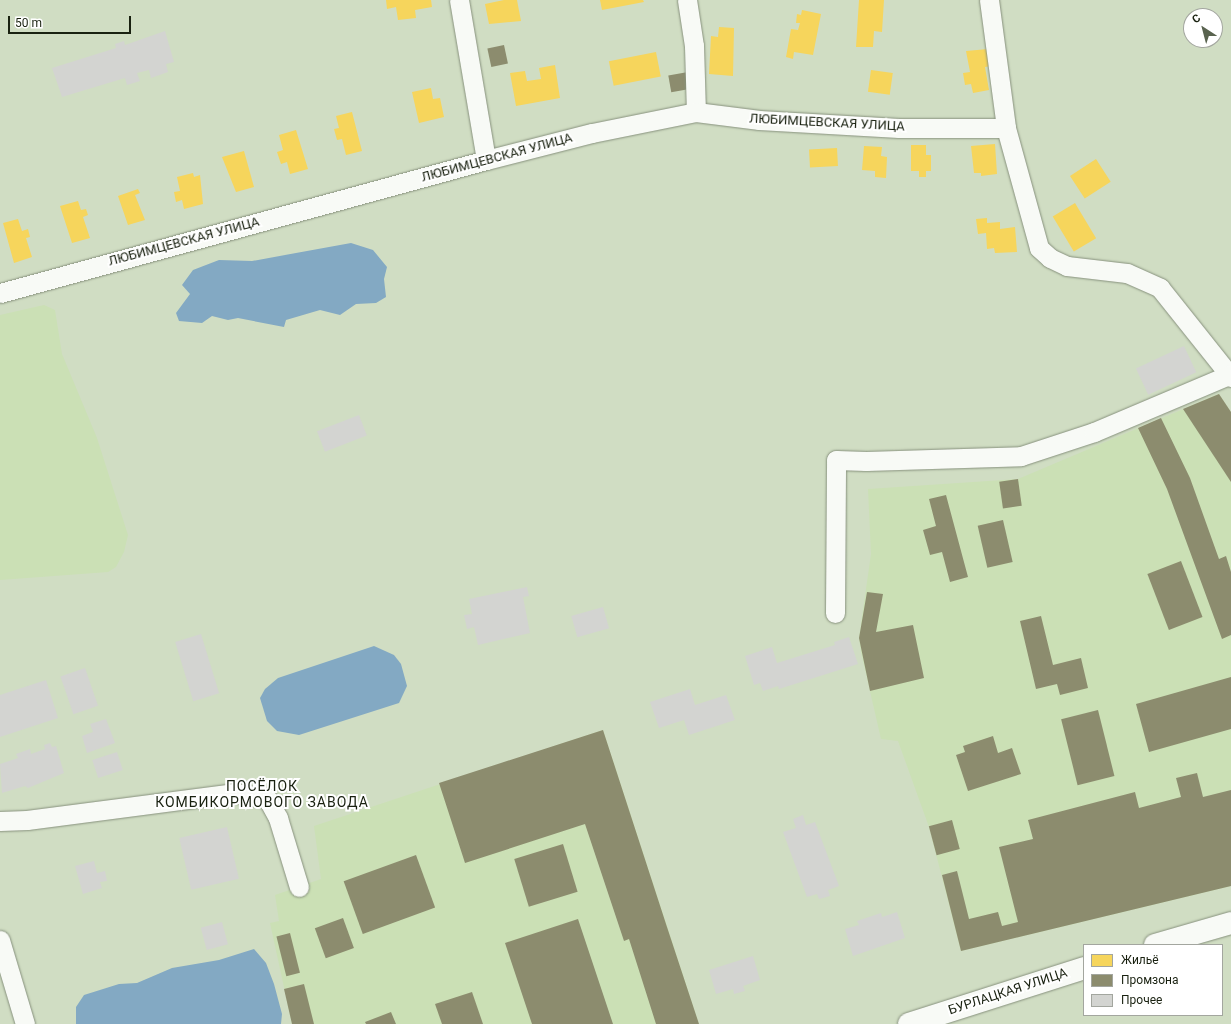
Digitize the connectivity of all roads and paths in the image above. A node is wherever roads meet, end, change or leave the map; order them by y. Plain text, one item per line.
1 (460, 0) edge
2 (688, 0) edge
3 (989, 0) edge
4 (696, 112) junction
5 (1006, 128) junction
6 (486, 160) junction
7 (0, 293) edge
8 (1230, 376) edge
9 (834, 613) dead end
10 (0, 821) edge
11 (299, 887) dead end
12 (1231, 923) edge
13 (0, 940) edge
14 (1158, 944) edge
15 (1083, 968) edge
16 (25, 1024) edge
17 (909, 1024) edge

1 - 6 street
2 - 4 street
3 - 5 street
4 - 5 street, ЛЮБИМЦЕВСКАЯ УЛИЦА
4 - 6 street, ЛЮБИМЦЕВСКАЯ УЛИЦА
5 - 8 street
6 - 7 street, ЛЮБИМЦЕВСКАЯ УЛИЦА
8 - 9 street
10 - 11 street
12 - 14 main road
13 - 16 street
15 - 17 main road, БУРЛАЦКАЯ УЛИЦА

